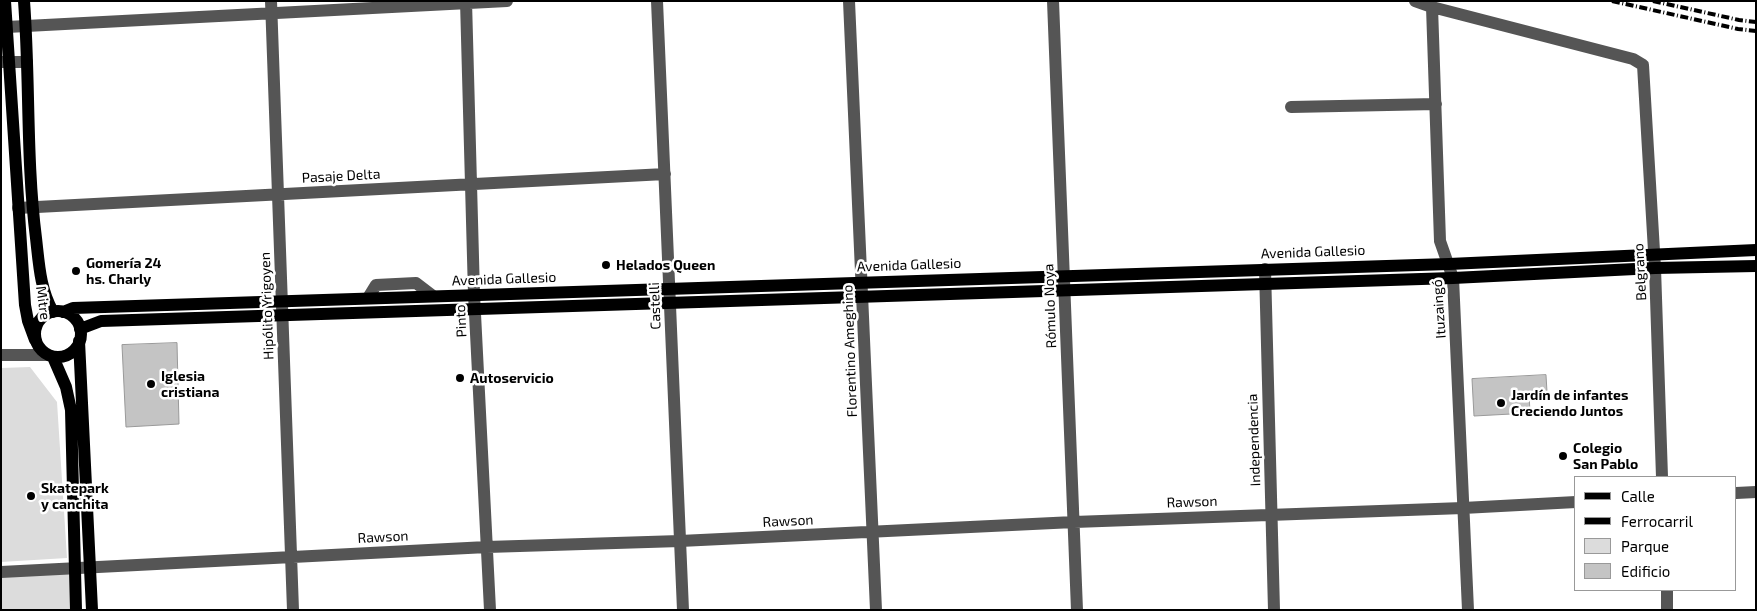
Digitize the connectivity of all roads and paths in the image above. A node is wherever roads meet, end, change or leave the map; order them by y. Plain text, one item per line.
1 (5, 1) edge
2 (24, 1) edge
3 (507, 1) edge
4 (657, 1) edge
5 (849, 1) edge
6 (1053, 1) edge
7 (1415, 1) edge
8 (466, 3) edge
9 (1432, 7) junction
10 (271, 8) edge
11 (26, 26) junction
12 (7, 27) junction
13 (5, 62) edge
14 (26, 62) junction
15 (1436, 104) junction
16 (1291, 107) dead end
17 (665, 174) junction
18 (472, 184) junction
19 (278, 194) junction
20 (18, 208) junction
21 (32, 208) junction
22 (1756, 250) edge
23 (1654, 254) junction
24 (1449, 264) junction
25 (1756, 266) edge
26 (1655, 268) junction
27 (1265, 269) junction
28 (1064, 275) junction
29 (1453, 278) junction
30 (862, 282) junction
31 (1265, 284) junction
32 (669, 288) junction
33 (1064, 291) junction
34 (474, 294) junction
35 (862, 297) junction
36 (282, 301) junction
37 (670, 303) junction
38 (475, 309) junction
39 (58, 312) junction
40 (282, 315) junction
41 (80, 335) junction
42 (35, 340) junction
43 (1, 356) edge
44 (50, 356) junction
45 (1662, 476) edge
46 (1756, 492) edge
47 (1737, 493) edge
48 (1574, 502) edge
49 (1463, 508) junction
50 (1271, 514) junction
51 (1074, 522) junction
52 (873, 531) junction
53 (680, 541) junction
54 (487, 547) junction
55 (291, 556) junction
56 (91, 568) junction
57 (74, 569) junction
58 (1, 572) edge
59 (1666, 591) edge
60 (76, 610) edge
61 (92, 610) edge
62 (293, 610) edge
63 (490, 610) edge
64 (683, 610) edge
65 (876, 610) edge
66 (1078, 610) edge
67 (1274, 610) edge
68 (1468, 610) edge
69 (1668, 610) edge

1 - 12 main road, Mitre
2 - 11 main road, Mitre
3 - 8 street
4 - 17 street, Castelli
5 - 30 street, Florentino Ameghino
6 - 28 street, Rómulo Noya
7 - 9 street
8 - 10 street
8 - 18 street, Pinto
9 - 15 street, Ituzaingó
9 - 23 street, Belgrano
10 - 11 street
10 - 19 street, Hipólito Yrigoyen
11 - 12 street
11 - 14 main road, Mitre
12 - 13 main road, Mitre
13 - 14 street
13 - 20 main road, Mitre
14 - 21 main road, Mitre
15 - 16 street
15 - 24 street, Ituzaingó
17 - 18 street, Pasaje Delta
17 - 32 street, Castelli
18 - 19 street, Pasaje Delta
18 - 34 street, Pinto
19 - 21 street, Pasaje Delta
19 - 36 street, Hipólito Yrigoyen
20 - 21 street, Pasaje Delta
20 - 42 main road, Mitre
21 - 39 main road, Mitre
22 - 23 main road, Avenida Gallesio
23 - 24 main road, Avenida Gallesio
23 - 26 street, Belgrano
24 - 27 main road, Avenida Gallesio
24 - 29 street, Ituzaingó
25 - 26 main road, Avenida Gallesio
26 - 29 main road, Avenida Gallesio
26 - 45 street, Belgrano
27 - 28 main road, Avenida Gallesio
27 - 31 street, Independencia
28 - 30 main road, Avenida Gallesio
28 - 33 street, Rómulo Noya
29 - 31 main road, Avenida Gallesio
29 - 49 street, Ituzaingó
30 - 32 main road, Avenida Gallesio
30 - 35 street, Florentino Ameghino
31 - 33 main road, Avenida Gallesio
31 - 50 street, Independencia
32 - 34 main road, Avenida Gallesio
32 - 37 street, Castelli
33 - 35 main road, Avenida Gallesio
33 - 51 street, Rómulo Noya
34 - 36 main road, Avenida Gallesio
34 - 38 street, Pinto
35 - 37 main road, Avenida Gallesio
35 - 52 street, Florentino Ameghino
36 - 39 main road, Avenida Gallesio
36 - 40 street, Hipólito Yrigoyen
37 - 38 main road, Avenida Gallesio
37 - 53 street, Castelli
38 - 40 main road, Avenida Gallesio
38 - 54 street, Pinto
39 - 41 main road
39 - 42 main road
40 - 41 main road, Avenida Gallesio
40 - 55 street, Hipólito Yrigoyen
41 - 44 main road
41 - 56 main road
42 - 44 main road
43 - 44 street
44 - 57 main road
46 - 47 street
48 - 49 street, Rawson
49 - 50 street, Rawson
49 - 68 street, Ituzaingó
50 - 51 street, Rawson
50 - 67 street, Independencia
51 - 52 street, Rawson
51 - 66 street, Rómulo Noya
52 - 53 street, Rawson
52 - 65 street, Florentino Ameghino
53 - 54 street, Rawson
53 - 64 street, Castelli
54 - 55 street, Rawson
54 - 63 street, Pinto
55 - 56 street, Rawson
55 - 62 street, Hipólito Yrigoyen
56 - 57 street, Rawson
56 - 61 main road
57 - 58 street, Rawson
57 - 60 main road
59 - 69 street

